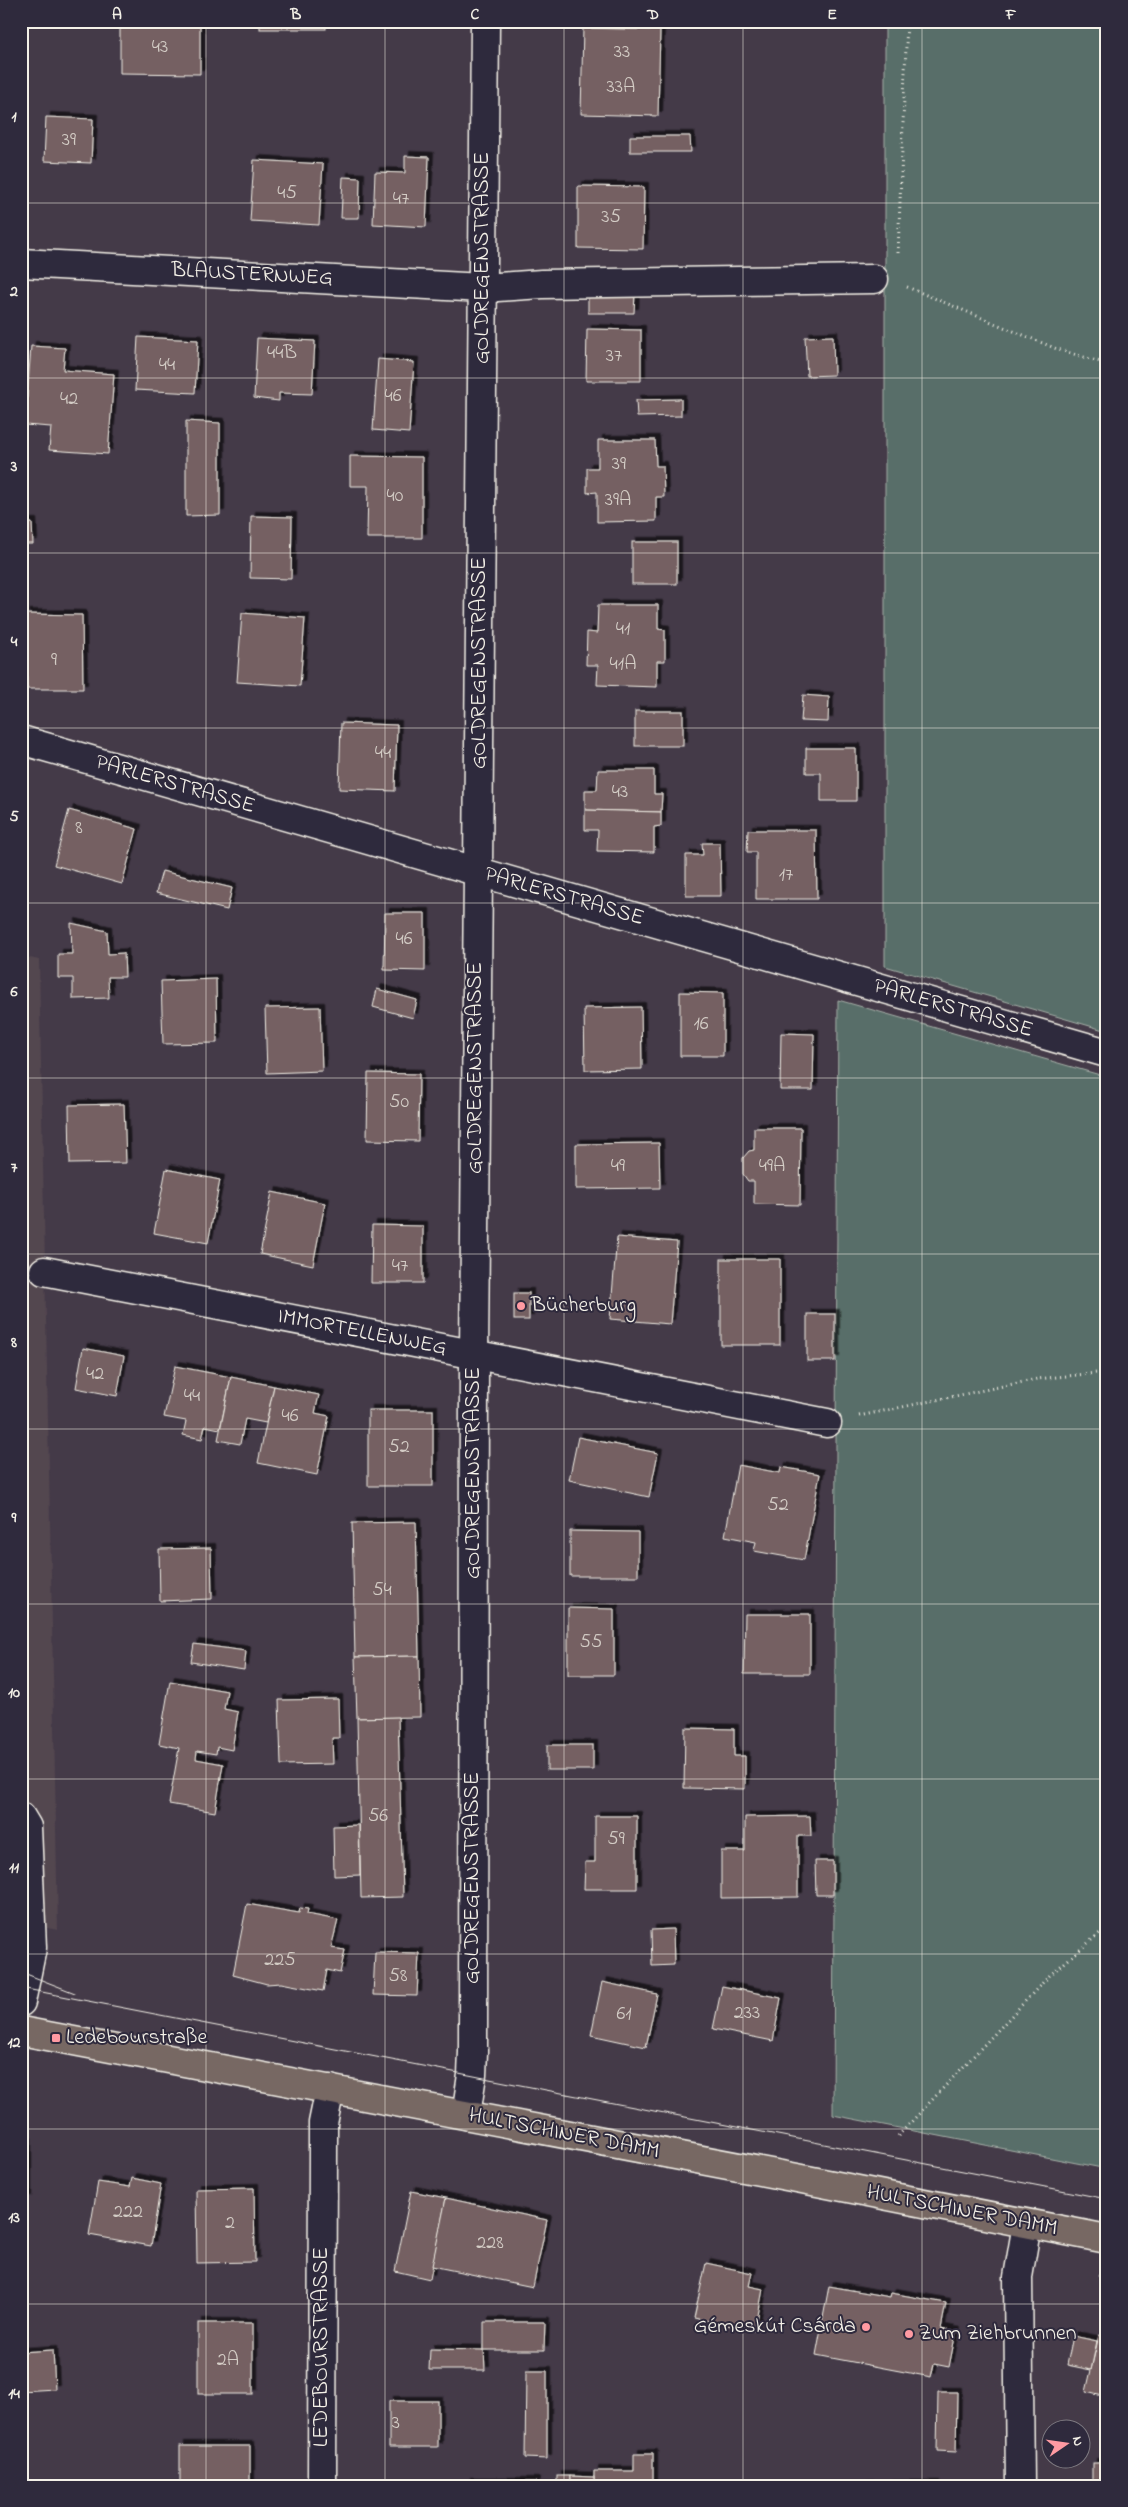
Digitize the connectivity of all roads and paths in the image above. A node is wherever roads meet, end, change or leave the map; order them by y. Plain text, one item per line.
1 (485, 21) edge
2 (907, 21) edge
3 (21, 263) edge
4 (885, 281) junction
5 (483, 288) junction
6 (1107, 364) edge
7 (21, 740) edge
8 (478, 873) junction
9 (1107, 1053) edge
10 (44, 1271) dead end
11 (474, 1355) junction
12 (1107, 1372) edge
13 (827, 1423) joint
14 (21, 1817) edge
15 (25, 1880) edge
16 (1107, 1926) edge
17 (21, 2002) edge
18 (21, 2031) edge
19 (330, 2089) junction
20 (466, 2115) junction
21 (898, 2136) dead end
22 (1027, 2224) junction
23 (1107, 2239) edge
24 (322, 2486) edge
25 (1020, 2486) edge

1 - 5 street, GOLDREGENSTRASSE
2 - 4 path
3 - 5 street, BLAUSTERNWEG
4 - 5 street, BLAUSTERNWEG
4 - 6 path
5 - 8 street, GOLDREGENSTRASSE
7 - 8 street, PARLERSTRASSE
8 - 9 street, PARLERSTRASSE
8 - 11 street, GOLDREGENSTRASSE
10 - 11 street, IMMORTELLENWEG
11 - 13 street, IMMORTELLENWEG
11 - 20 street, GOLDREGENSTRASSE
12 - 13 path
14 - 15 street
15 - 17 street
16 - 21 path
18 - 19 main road, HULTSCHINER DAMM
19 - 20 main road, HULTSCHINER DAMM
19 - 24 street, LEDEBOURSTRASSE
20 - 22 main road, HULTSCHINER DAMM
22 - 23 main road, HULTSCHINER DAMM
22 - 25 street

